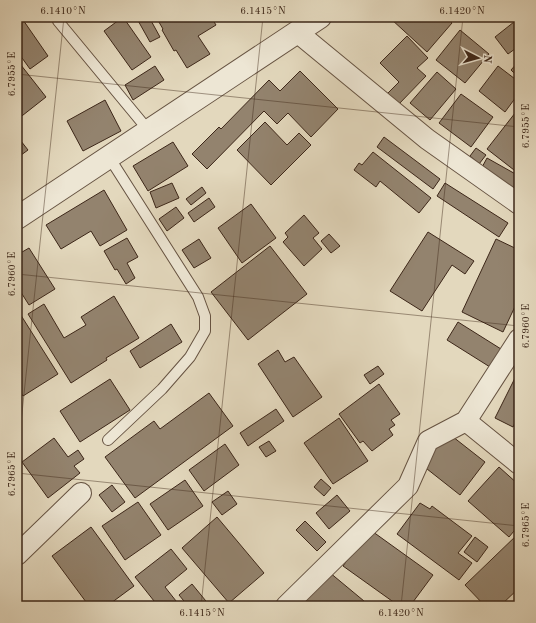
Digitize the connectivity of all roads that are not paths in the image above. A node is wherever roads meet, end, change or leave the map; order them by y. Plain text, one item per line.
1 (320, 17) edge
2 (58, 21) dead end
3 (297, 32) junction
4 (149, 131) junction
5 (109, 157) junction
6 (519, 204) edge
7 (17, 218) edge
8 (519, 339) edge
9 (466, 421) junction
10 (108, 440) dead end
11 (519, 464) edge
12 (80, 493) dead end
13 (17, 555) edge
14 (286, 606) edge

1 - 3 street
2 - 4 lane
3 - 4 street
3 - 6 street
4 - 5 street
5 - 7 street
5 - 10 lane
8 - 9 street
9 - 11 street
9 - 14 street
12 - 13 street

